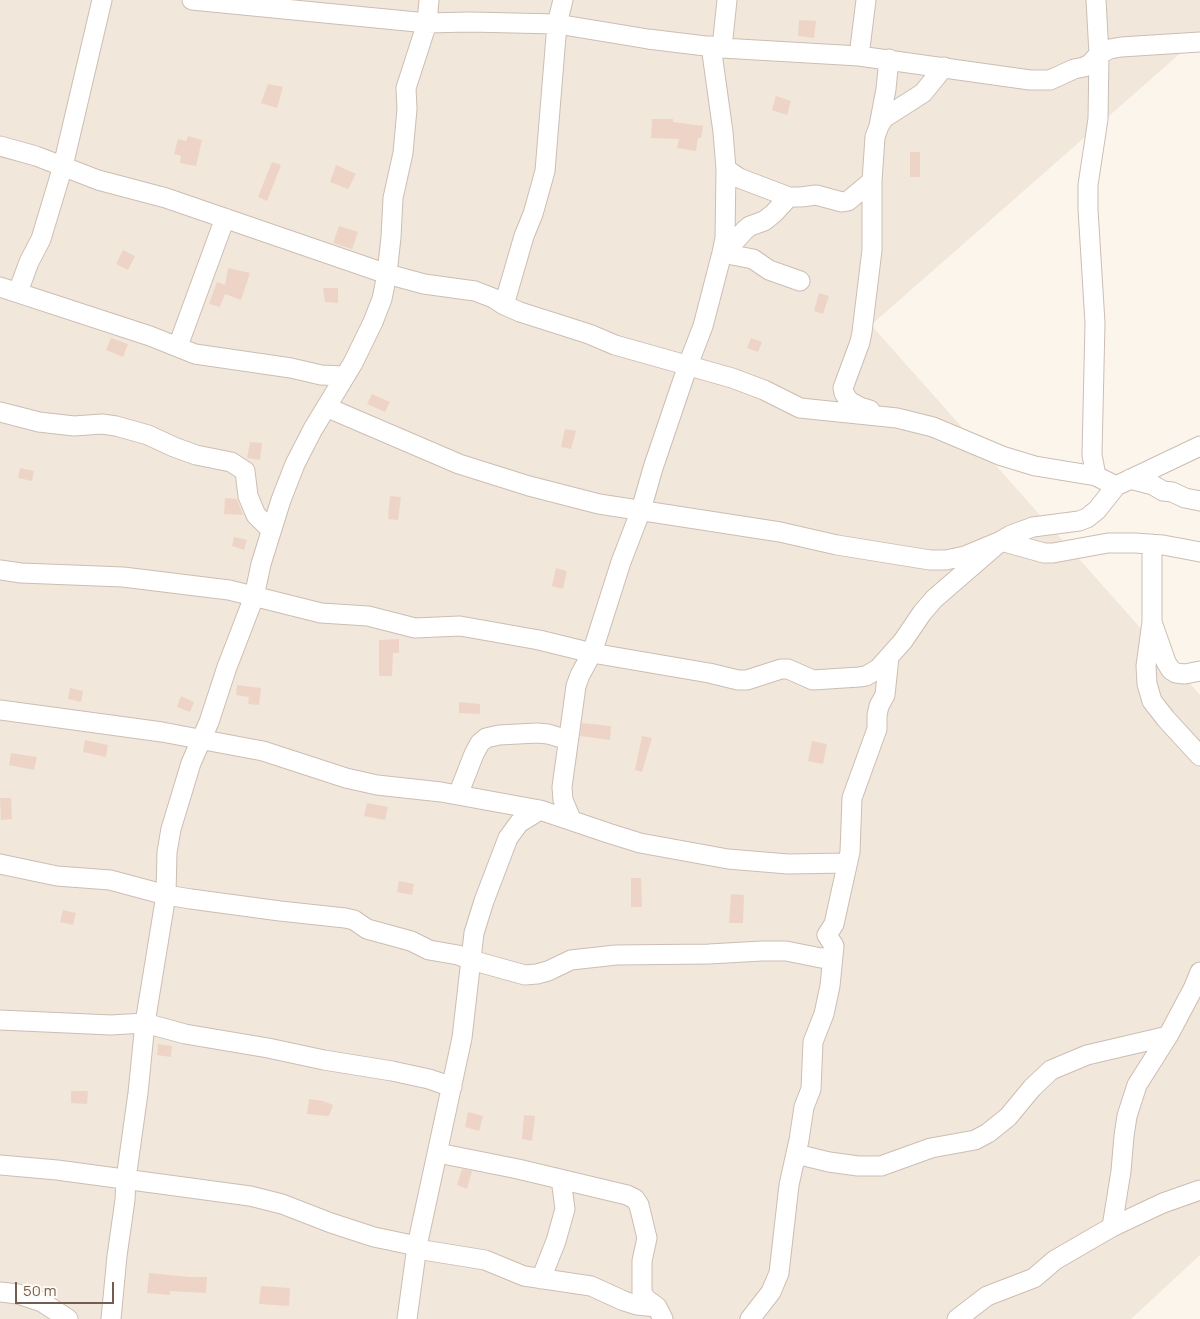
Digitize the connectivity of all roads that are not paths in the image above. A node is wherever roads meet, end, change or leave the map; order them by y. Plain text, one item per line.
1 (102, 0) edge
2 (192, 0) edge
3 (429, 0) edge
4 (563, 0) edge
5 (728, 0) edge
6 (866, 0) edge
7 (1096, 0) edge
8 (427, 23) junction
9 (558, 24) junction
10 (1197, 37) edge
11 (716, 47) junction
12 (1099, 54) junction
13 (859, 56) junction
14 (889, 59) junction
15 (944, 66) junction
16 (879, 126) junction
17 (0, 146) edge
18 (62, 166) junction
19 (726, 169) junction
20 (872, 181) junction
21 (790, 197) junction
22 (225, 218) junction
23 (724, 253) junction
24 (386, 274) junction
25 (800, 281) dead end
26 (9, 289) edge
27 (504, 305) junction
28 (178, 346) junction
29 (688, 364) junction
30 (344, 376) junction
31 (326, 407) junction
32 (0, 412) edge
33 (897, 418) junction
34 (1200, 446) edge
35 (1096, 476) junction
36 (1123, 483) junction
37 (1200, 501) edge
38 (641, 510) junction
39 (272, 530) junction
40 (1001, 541) junction
41 (1152, 544) junction
42 (1200, 552) edge
43 (0, 570) edge
44 (254, 597) junction
45 (1152, 622) junction
46 (592, 653) junction
47 (889, 657) junction
48 (1200, 671) edge
49 (0, 710) edge
50 (202, 740) junction
51 (568, 740) junction
52 (1200, 756) edge
53 (458, 795) junction
54 (540, 810) junction
55 (571, 819) junction
56 (847, 863) junction
57 (0, 864) edge
58 (166, 895) junction
59 (832, 957) junction
60 (471, 960) junction
61 (1200, 972) edge
62 (0, 1020) edge
63 (145, 1023) junction
64 (1168, 1036) junction
65 (452, 1087) junction
66 (438, 1153) junction
67 (796, 1154) junction
68 (0, 1165) edge
69 (126, 1179) junction
70 (561, 1179) junction
71 (1200, 1190) edge
72 (1112, 1227) junction
73 (417, 1248) junction
74 (541, 1278) junction
75 (0, 1292) edge
76 (660, 1313) edge
77 (68, 1319) edge
78 (111, 1319) edge
79 (407, 1319) edge
80 (750, 1319) edge
81 (958, 1319) edge

1 - 18 street
2 - 8 street
3 - 8 street
4 - 9 street
5 - 11 street
6 - 13 street
7 - 12 street
8 - 9 street
8 - 24 street
9 - 11 street
9 - 27 street
10 - 12 street
11 - 13 street
11 - 19 street
12 - 15 street
12 - 35 street
13 - 14 street
14 - 15 street
14 - 16 street
15 - 16 street
16 - 20 street
17 - 18 street
18 - 22 street
18 - 26 street
19 - 21 street
19 - 23 street
20 - 21 street
20 - 33 street
21 - 23 street
22 - 24 street
22 - 28 street
23 - 25 street
23 - 29 street
24 - 27 street
24 - 30 street
26 - 28 street
27 - 29 street
28 - 30 street
29 - 33 street
29 - 38 street
30 - 31 street
31 - 38 street
31 - 39 street
32 - 39 street
33 - 35 street
34 - 36 street
35 - 36 street
36 - 37 street
36 - 40 street
38 - 40 street
38 - 46 street
39 - 44 street
40 - 41 street
40 - 47 street
41 - 42 street
41 - 45 street
43 - 44 street
44 - 46 street
44 - 50 street
45 - 48 street
45 - 52 street
46 - 47 street
46 - 51 street
47 - 56 street
49 - 50 street
50 - 53 street
50 - 58 street
51 - 53 street
51 - 55 street
53 - 54 street
54 - 55 street
54 - 60 street
55 - 56 street
56 - 59 street
57 - 58 street
58 - 60 street
58 - 63 street
59 - 60 street
59 - 67 street
60 - 65 street
61 - 64 street
62 - 63 street
63 - 65 street
63 - 69 street
64 - 67 street
64 - 72 street
65 - 66 street
66 - 70 street
66 - 73 street
67 - 80 street
68 - 69 street
69 - 73 street
69 - 78 street
70 - 74 street
70 - 76 street
71 - 72 street
72 - 81 street
73 - 74 street
73 - 79 street
74 - 76 street
75 - 77 street

